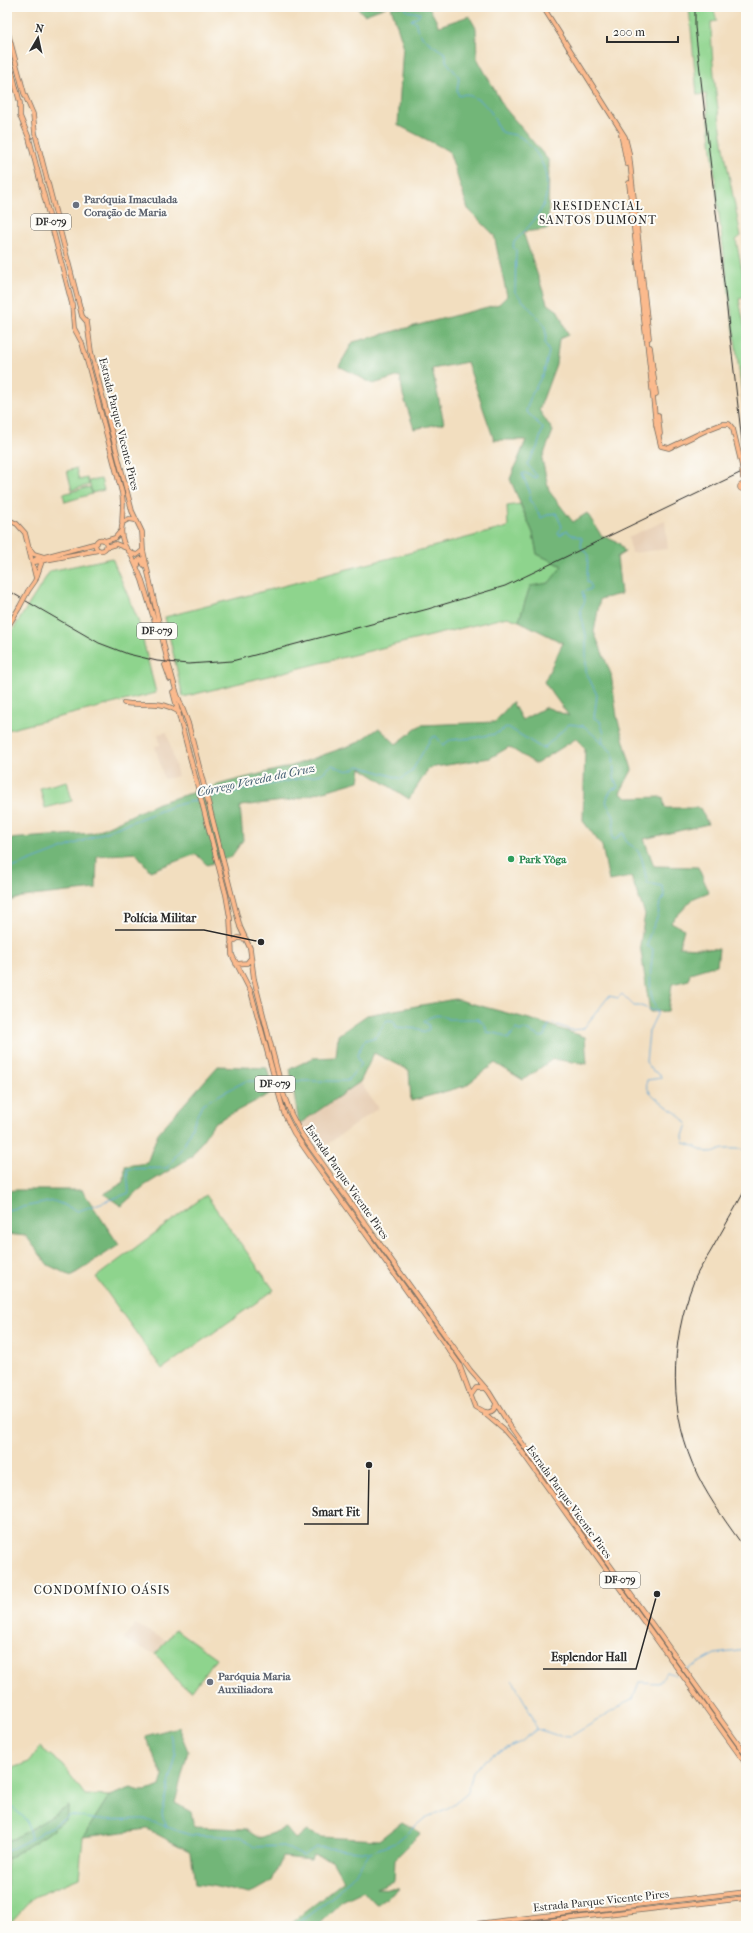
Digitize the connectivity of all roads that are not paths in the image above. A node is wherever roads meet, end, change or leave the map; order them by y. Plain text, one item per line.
1 (543, 7) edge
2 (7, 29) edge
3 (7, 52) edge
4 (29, 107) junction
5 (20, 109) junction
6 (33, 123) junction
7 (25, 126) junction
8 (82, 316) junction
9 (74, 319) junction
10 (87, 332) junction
11 (79, 336) junction
12 (744, 485) edge
13 (7, 519) edge
14 (135, 520) junction
15 (122, 523) junction
16 (121, 530) junction
17 (105, 541) junction
18 (97, 543) junction
19 (106, 547) junction
20 (29, 548) junction
21 (99, 550) junction
22 (143, 550) junction
23 (128, 551) junction
24 (40, 557) junction
25 (42, 562) junction
26 (36, 578) junction
27 (142, 580) junction
28 (150, 582) junction
29 (7, 628) edge
30 (124, 703) dead end
31 (179, 712) junction
32 (246, 940) junction
33 (231, 943) junction
34 (251, 958) junction
35 (236, 964) junction
36 (349, 1210) junction
37 (355, 1210) junction
38 (359, 1216) junction
39 (353, 1217) junction
40 (486, 1388) junction
41 (471, 1395) junction
42 (496, 1403) junction
43 (482, 1412) junction
44 (590, 1538) junction
45 (586, 1541) junction
46 (592, 1545) junction
47 (707, 1709) junction
48 (714, 1711) junction
49 (714, 1720) junction
50 (723, 1724) junction
51 (746, 1755) edge
52 (746, 1764) edge
53 (746, 1892) edge
54 (746, 1898) edge
55 (458, 1926) edge
56 (504, 1926) edge

1 - 12 main road, bridge
2 - 4 main road, DF-079
3 - 5 main road, DF-079
4 - 5 main road
4 - 6 main road, DF-079
5 - 7 main road, DF-079
6 - 7 main road
6 - 8 main road, DF-079
7 - 9 main road, DF-079
8 - 9 main road
8 - 10 main road, DF-079
9 - 11 main road, DF-079
10 - 11 main road
10 - 14 main road, Estrada Parque Vicente Pires / DF-079
11 - 15 main road, Estrada Parque Vicente Pires / DF-079
13 - 20 main road
14 - 15 main road
14 - 22 main road, DF-079
15 - 16 main road, DF-079
16 - 17 main road
16 - 23 main road, DF-079
17 - 18 main road
17 - 19 main road
18 - 21 main road
18 - 24 main road
19 - 21 main road
19 - 23 main road
20 - 24 main road
20 - 26 main road
21 - 25 main road
22 - 23 main road
22 - 28 main road, DF-079
23 - 27 main road, DF-079
24 - 25 main road
24 - 25 main road
25 - 26 main road
26 - 29 main road, bridge
27 - 28 main road
27 - 31 main road, DF-079
28 - 32 main road, DF-079
30 - 31 main road
31 - 33 main road, DF-079
32 - 33 main road
32 - 34 main road, DF-079
33 - 35 main road, DF-079
34 - 35 main road
34 - 37 main road, Estrada Parque Vicente Pires / DF-079
35 - 36 main road, Estrada Parque Vicente Pires / DF-079
36 - 37 main road
36 - 39 main road, Estrada Parque Vicente Pires / DF-079
37 - 38 main road, Estrada Parque Vicente Pires / DF-079
38 - 39 main road
38 - 40 main road, Estrada Parque Vicente Pires / DF-079
39 - 41 main road, Estrada Parque Vicente Pires / DF-079
40 - 41 main road
40 - 42 main road, DF-079
41 - 43 main road, DF-079
42 - 43 main road
42 - 44 main road, Estrada Parque Vicente Pires / DF-079
43 - 45 main road, Estrada Parque Vicente Pires / DF-079
44 - 45 main road
44 - 46 main road, Estrada Parque Vicente Pires / DF-079
45 - 46 main road, Estrada Parque Vicente Pires / DF-079
46 - 47 main road, Estrada Parque Vicente Pires / DF-079
46 - 48 main road, Estrada Parque Vicente Pires / DF-079
47 - 48 main road
47 - 49 main road, Estrada Parque Vicente Pires / DF-079
48 - 50 main road, Estrada Parque Vicente Pires / DF-079
49 - 50 main road
49 - 52 main road, Estrada Parque Vicente Pires / DF-079
50 - 51 main road, Estrada Parque Vicente Pires / DF-079
53 - 55 main road, Estrada Parque Vicente Pires
54 - 56 main road, Estrada Parque Vicente Pires

